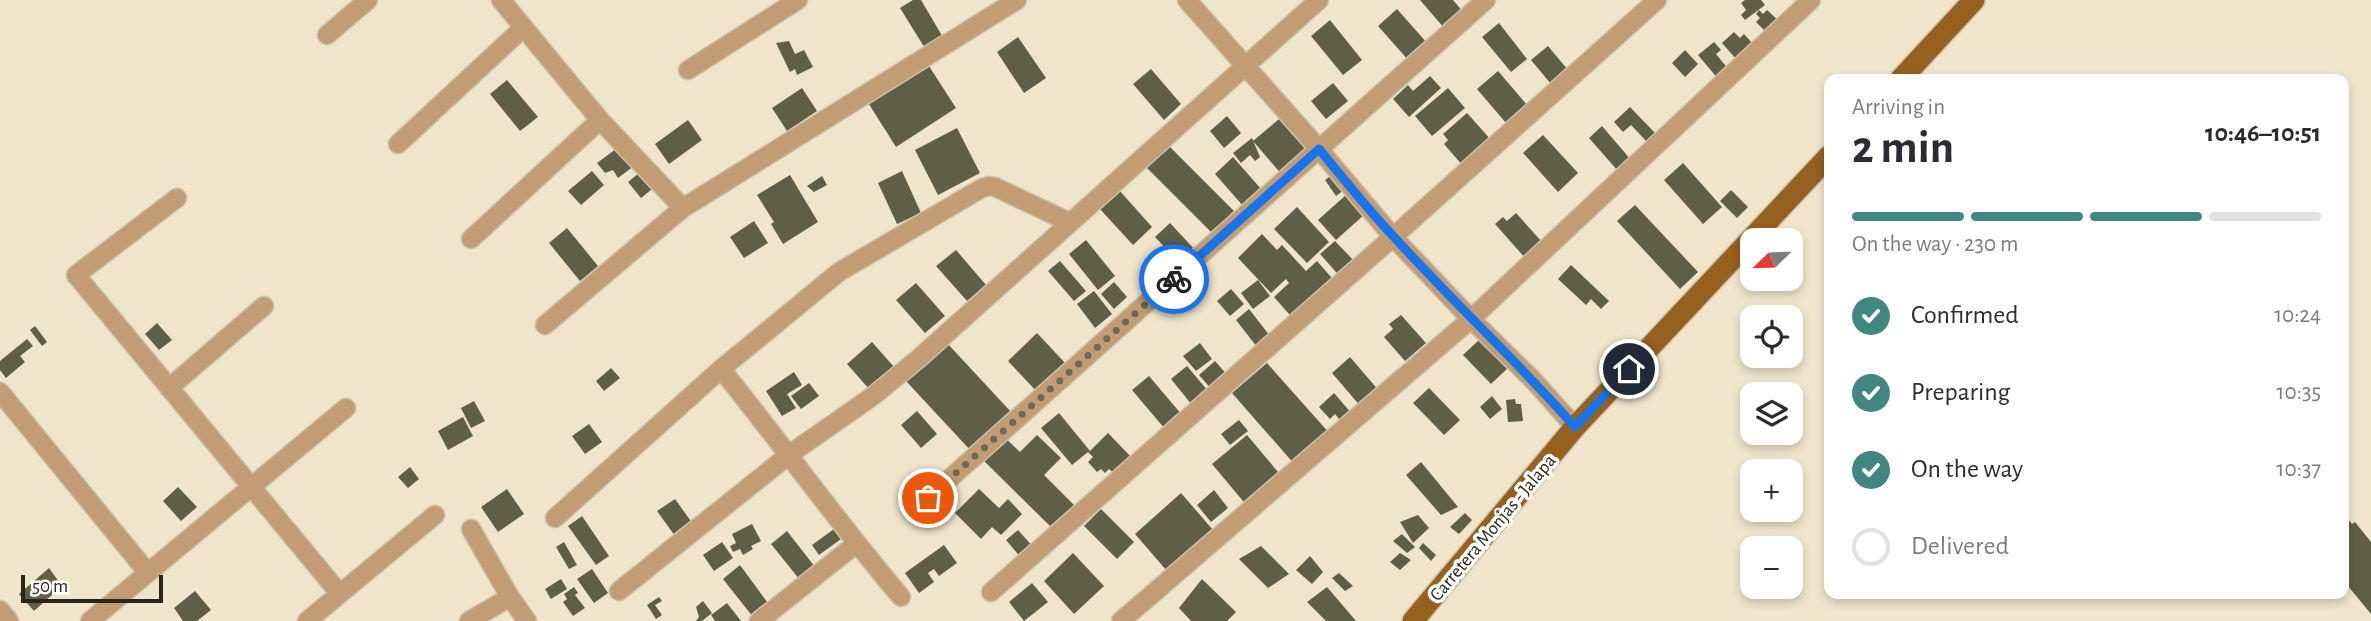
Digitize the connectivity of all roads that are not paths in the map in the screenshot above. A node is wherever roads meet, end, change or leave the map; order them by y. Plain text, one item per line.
1 (368, 0) edge
2 (501, 0) edge
3 (798, 0) edge
4 (1017, 0) edge
5 (1186, 0) edge
6 (1319, 0) edge
7 (1486, 0) edge
8 (1657, 0) edge
9 (1811, 0) edge
10 (1974, 0) edge
11 (523, 28) junction
12 (327, 36) dead end
13 (1245, 66) junction
14 (688, 70) dead end
15 (1905, 74) edge
16 (600, 120) junction
17 (398, 144) dead end
18 (1319, 149) junction
19 (1824, 161) edge
20 (177, 198) dead end
21 (683, 208) junction
22 (1069, 222) junction
23 (1393, 237) junction
24 (471, 239) dead end
25 (264, 306) dead end
26 (1471, 319) junction
27 (545, 325) dead end
28 (720, 369) junction
29 (169, 388) junction
30 (0, 393) edge
31 (346, 408) dead end
32 (1575, 427) junction
33 (790, 454) junction
34 (251, 487) junction
35 (928, 498) dead end
36 (435, 515) dead end
37 (555, 518) dead end
38 (471, 529) dead end
39 (856, 544) junction
40 (148, 573) junction
41 (619, 591) dead end
42 (991, 592) dead end
43 (340, 594) junction
44 (510, 597) junction
45 (901, 597) dead end
46 (0, 610) edge
47 (9, 621) edge
48 (90, 621) edge
49 (307, 621) edge
50 (470, 621) edge
51 (527, 621) edge
52 (759, 621) edge
53 (1121, 621) edge
54 (1413, 621) edge

1 - 12 street
2 - 11 street
3 - 14 street
4 - 21 street
5 - 13 street
6 - 13 street
7 - 18 street
8 - 23 street
9 - 26 street
10 - 15 main road
11 - 16 street
11 - 17 street
13 - 18 street
13 - 22 street
16 - 21 street
16 - 24 street
18 - 23 street
18 - 35 street
19 - 32 main road, Carretera Monjas - Jalapa
20 - 29 street
21 - 27 street
22 - 28 street
22 - 33 street
23 - 26 street
23 - 42 street
25 - 29 street
26 - 32 street
26 - 53 street
28 - 33 street
28 - 37 street
29 - 34 street
30 - 40 street
31 - 34 street
32 - 54 main road, Carretera Monjas - Jalapa
33 - 39 street
33 - 41 street
34 - 40 street
34 - 43 street
36 - 43 street
38 - 44 street
39 - 45 street
39 - 52 street
40 - 48 street
43 - 49 street
44 - 50 street
44 - 51 street
46 - 47 street

